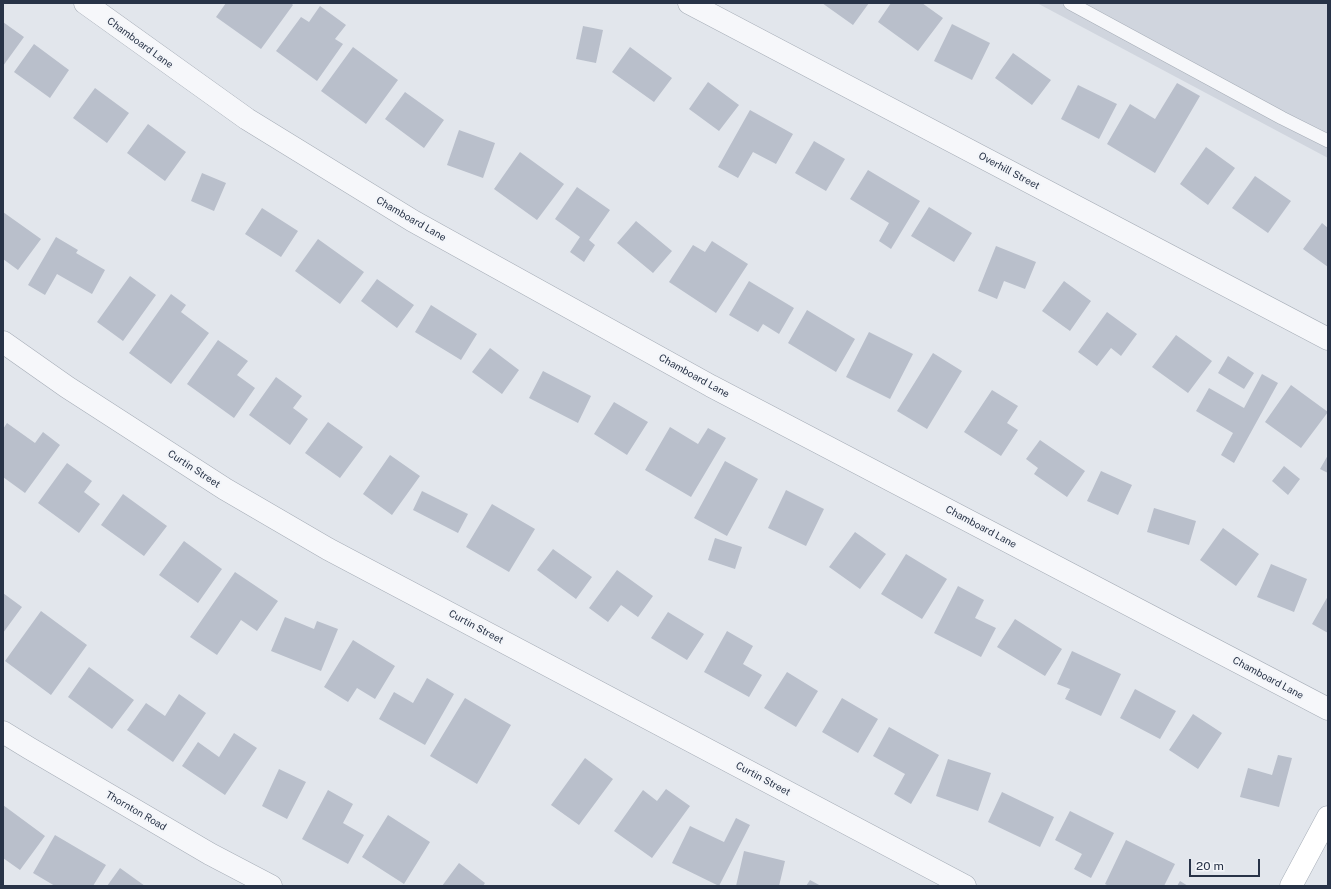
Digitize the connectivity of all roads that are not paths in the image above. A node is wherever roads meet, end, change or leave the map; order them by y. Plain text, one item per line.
1 (85, 3) edge
2 (689, 3) edge
3 (1070, 3) edge
4 (1328, 140) edge
5 (1328, 339) edge
6 (3, 342) edge
7 (1328, 709) edge
8 (3, 732) edge
9 (1328, 817) edge
10 (271, 886) edge
11 (965, 886) edge
12 (1291, 886) edge

1 - 7 street, Chamboard Lane
2 - 5 street, Overhill Street
3 - 4 lane
6 - 11 street, Curtin Street
8 - 10 street, Thornton Road
9 - 12 street

